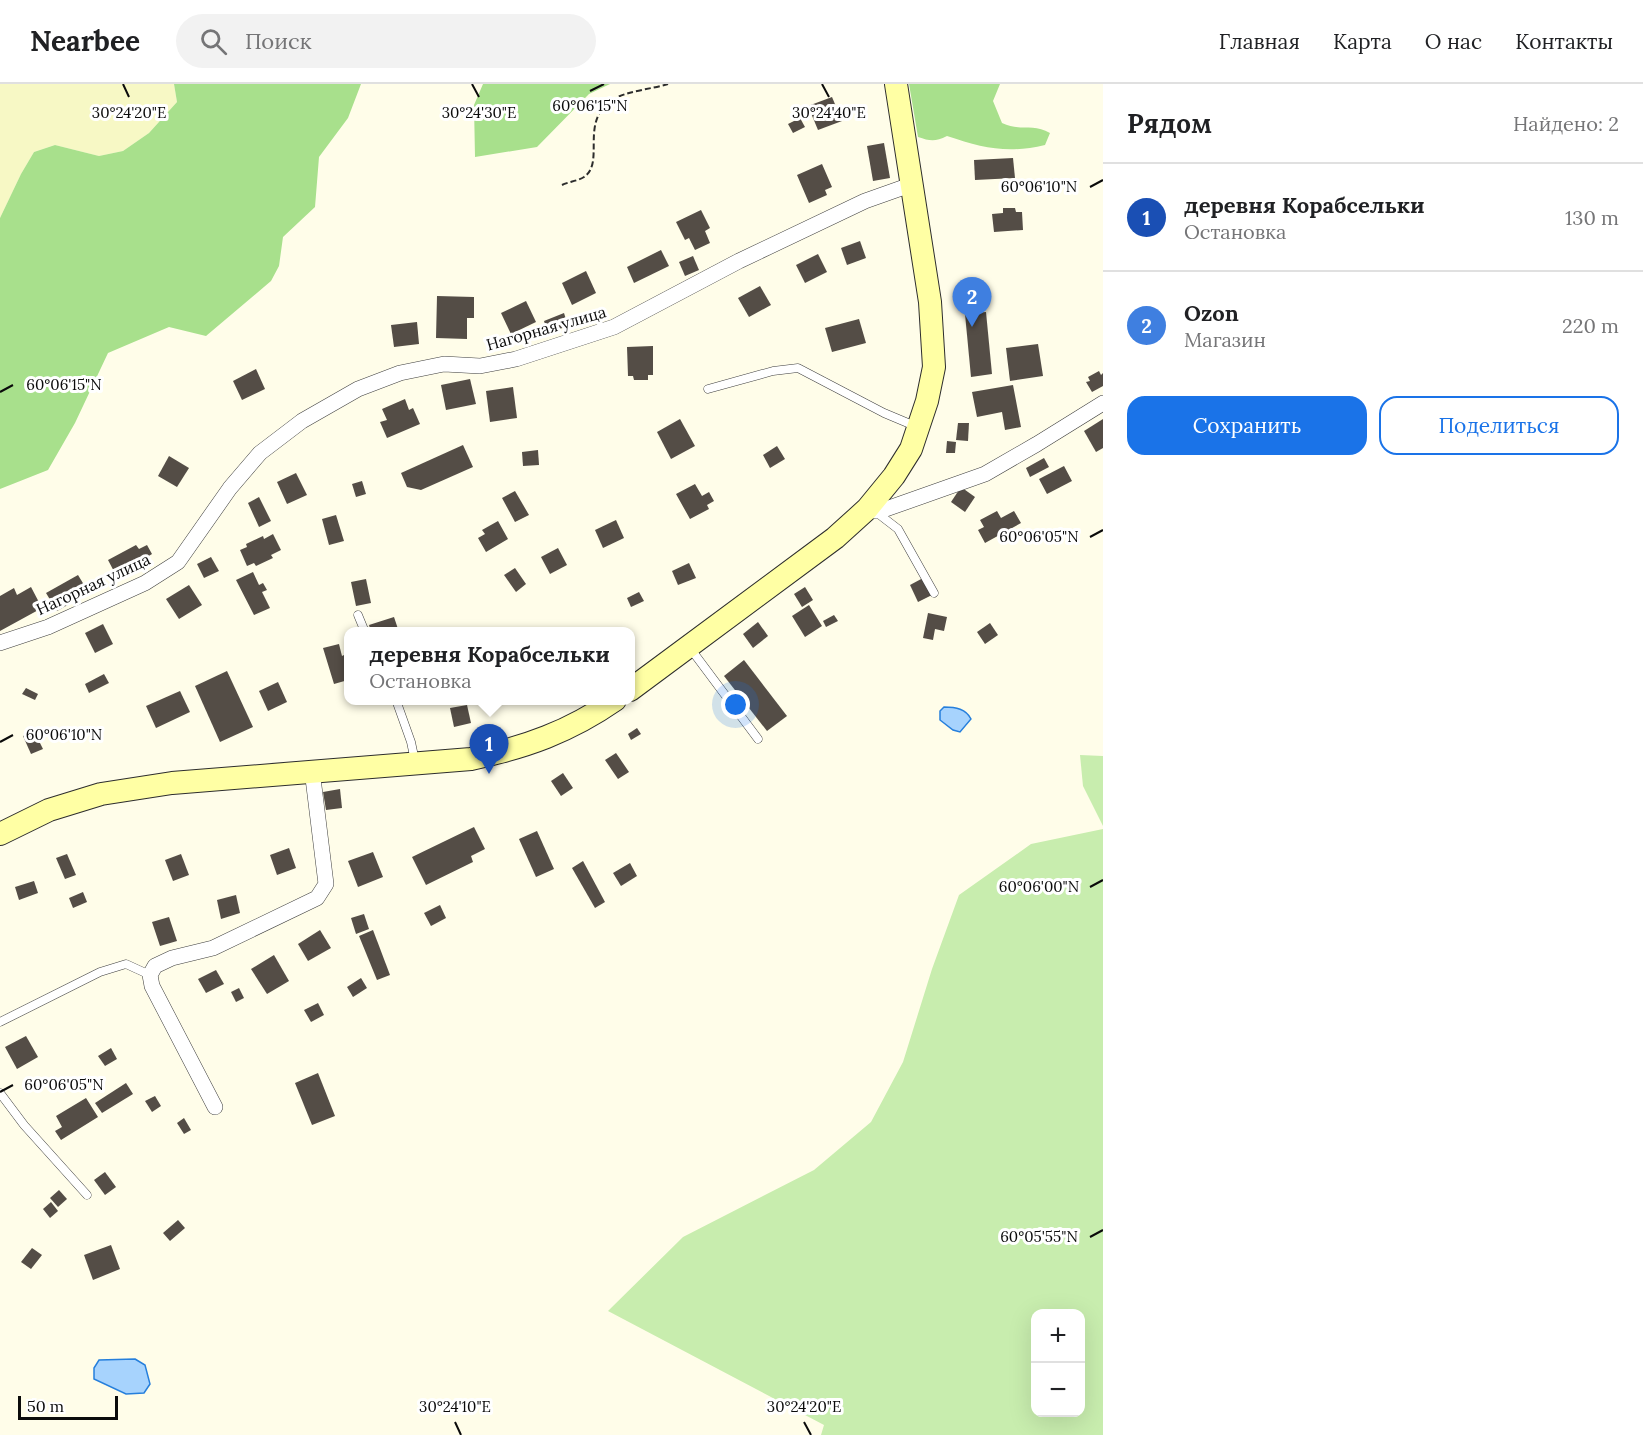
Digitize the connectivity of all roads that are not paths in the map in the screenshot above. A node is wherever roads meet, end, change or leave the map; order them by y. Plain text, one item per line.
1 (896, 84) edge
2 (913, 184) junction
3 (708, 388) dead end
4 (1103, 403) edge
5 (919, 428) junction
6 (871, 510) junction
7 (934, 593) dead end
8 (358, 615) dead end
9 (363, 627) edge
10 (0, 643) edge
11 (689, 646) junction
12 (635, 686) edge
13 (398, 705) edge
14 (607, 705) edge
15 (758, 739) dead end
16 (415, 763) junction
17 (312, 770) junction
18 (0, 834) edge
19 (150, 975) junction
20 (0, 1022) edge
21 (0, 1093) edge
22 (215, 1107) dead end
23 (87, 1195) dead end

1 - 2 main road
2 - 5 main road
2 - 10 street, Нагорная улица
3 - 5 lane
4 - 6 street
5 - 6 main road
6 - 7 lane
6 - 11 main road
8 - 9 lane
11 - 12 main road
11 - 15 lane
13 - 16 lane
14 - 16 main road
16 - 17 main road
17 - 18 main road
17 - 19 street
19 - 20 lane
19 - 22 street
21 - 23 lane

